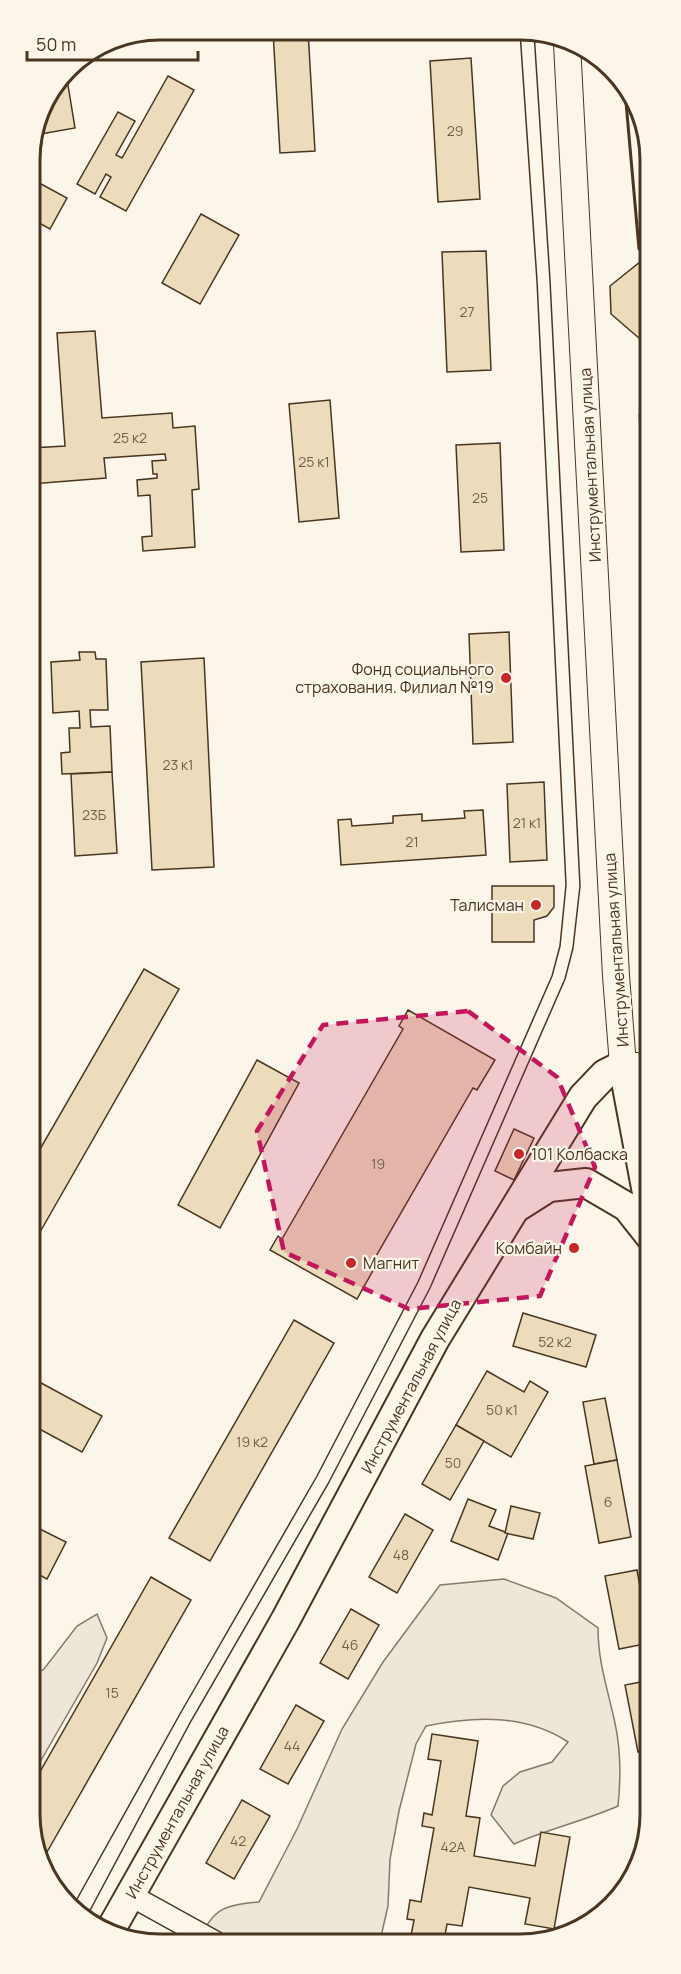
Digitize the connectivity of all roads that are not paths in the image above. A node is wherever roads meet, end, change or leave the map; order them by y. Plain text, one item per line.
1 (567, 50) edge
2 (637, 1066) edge
3 (640, 1099) edge
4 (512, 1210) junction
5 (640, 1224) edge
6 (130, 1895) junction
7 (114, 1924) edge
8 (201, 1934) edge

1 - 2 street, Инструментальная улица
2 - 3 main road
2 - 4 main road, Инструментальная улица
4 - 5 main road
4 - 6 main road, Инструментальная улица
6 - 7 main road, Инструментальная улица
6 - 8 street

